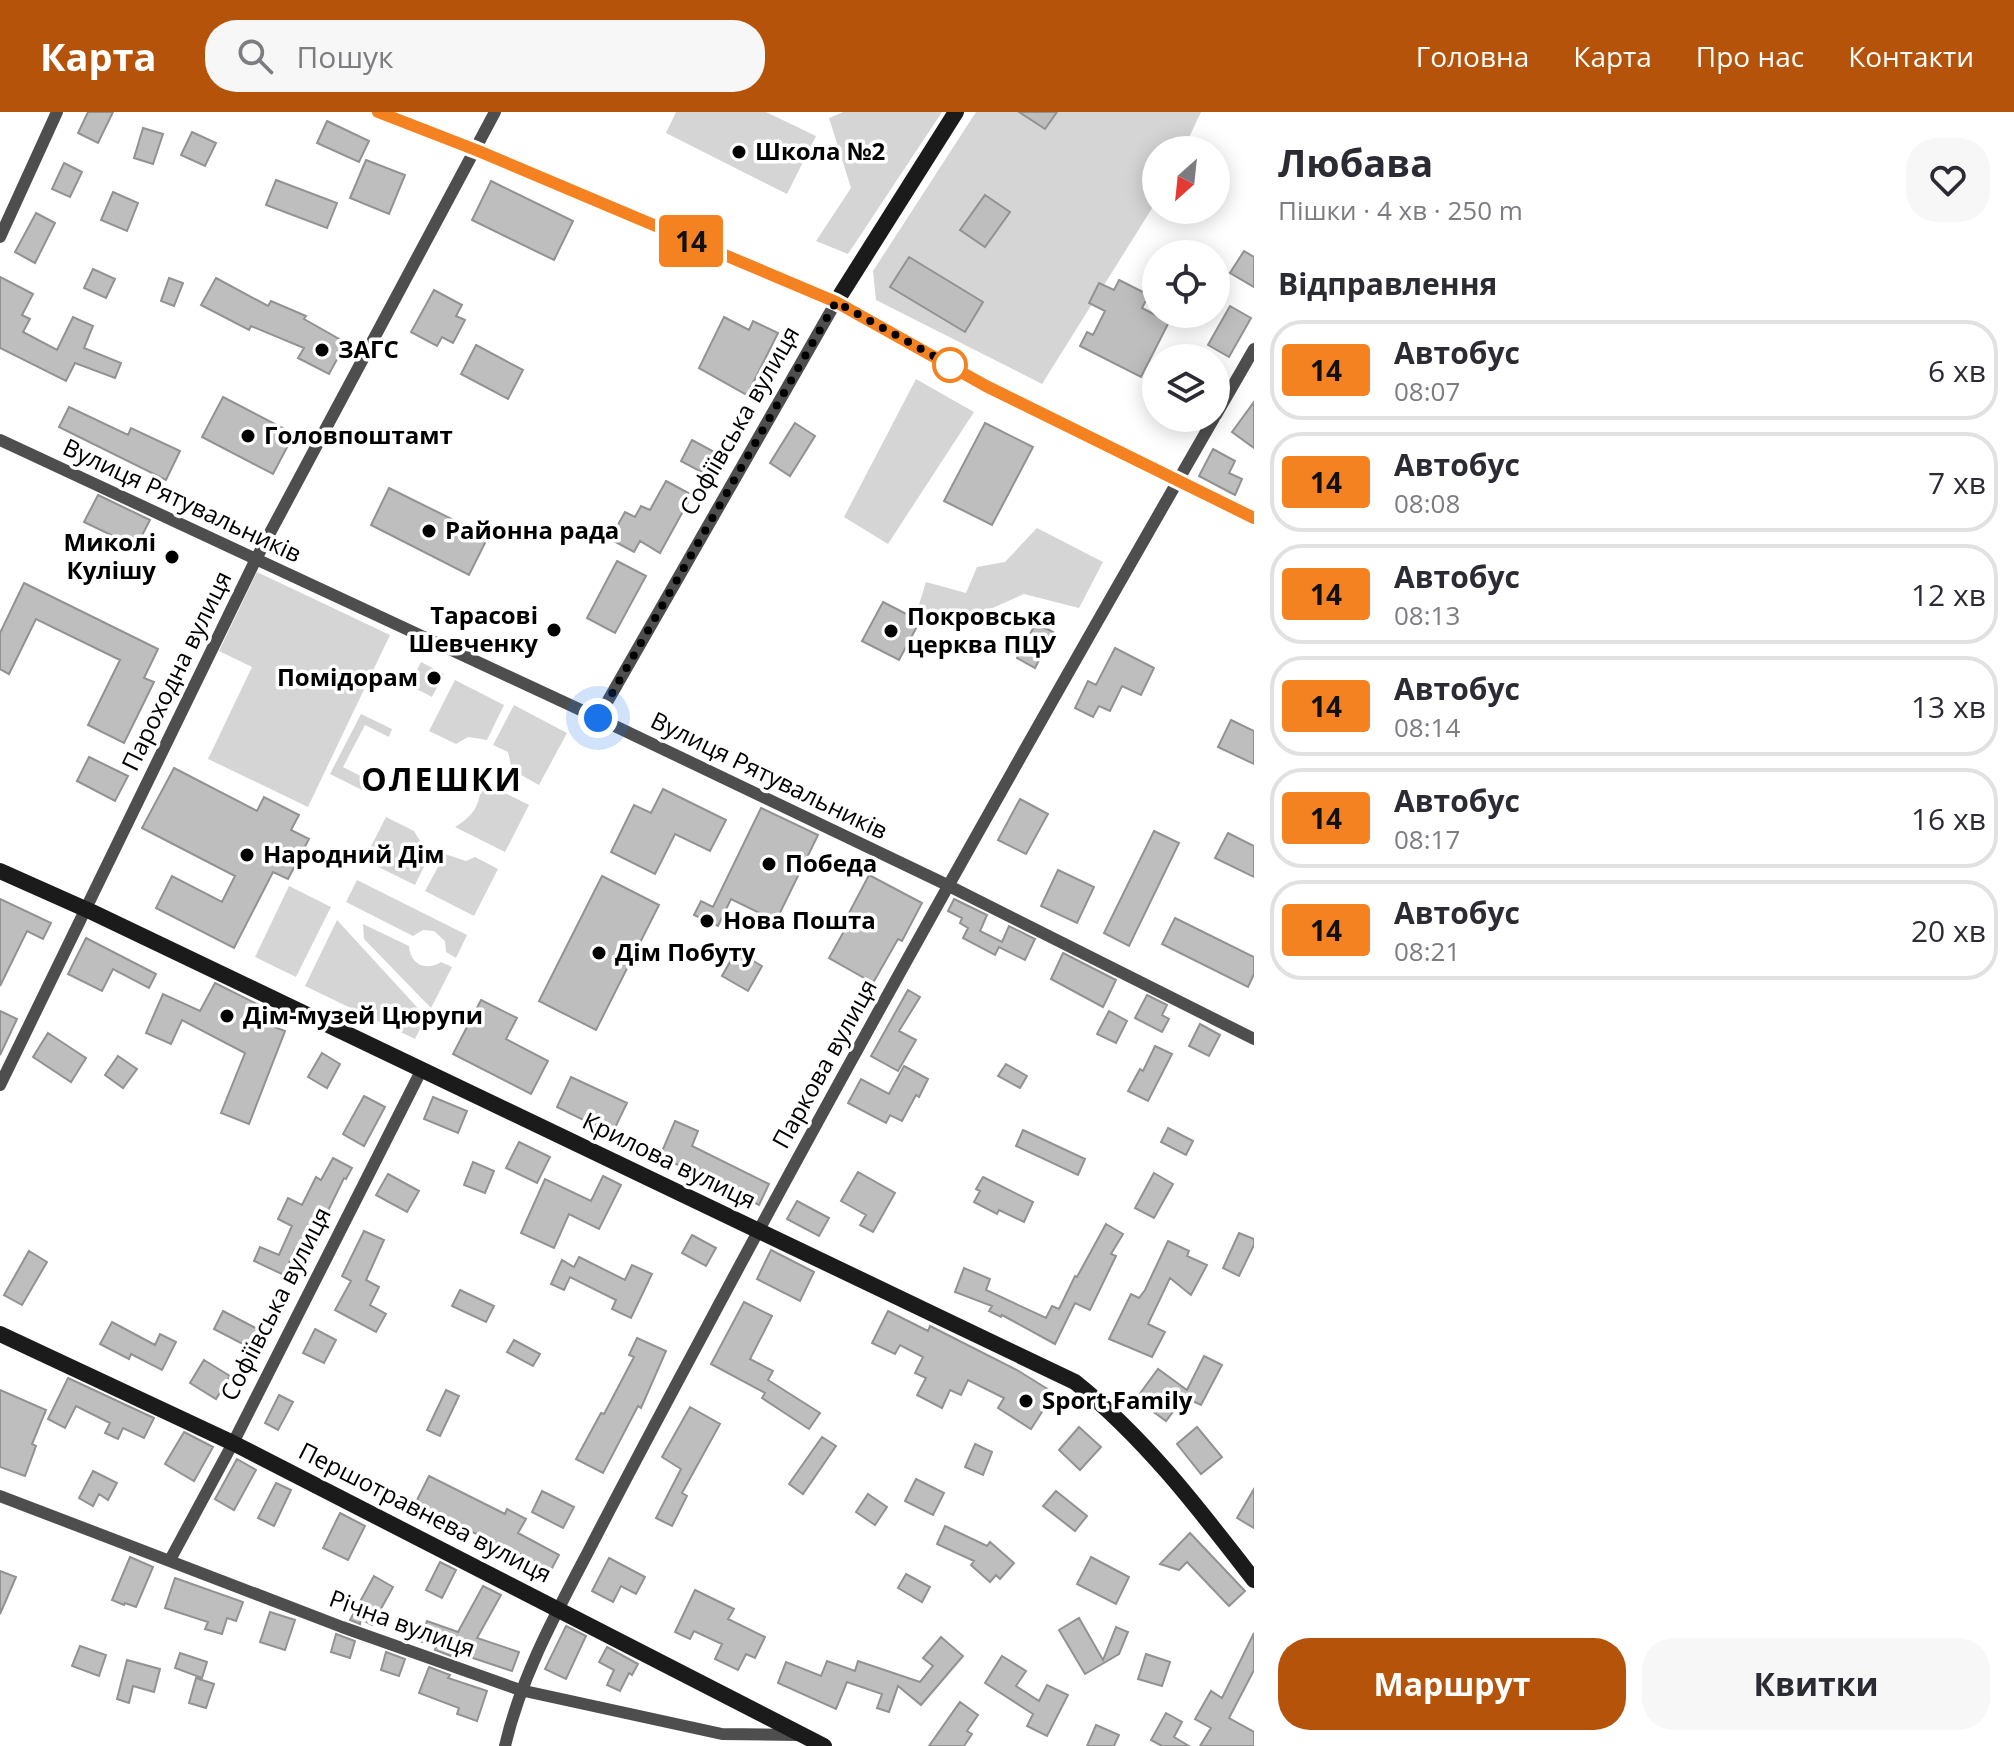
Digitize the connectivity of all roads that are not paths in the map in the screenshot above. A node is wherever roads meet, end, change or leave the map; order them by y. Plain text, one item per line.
1 (57, 112) edge
2 (378, 112) edge
3 (495, 112) edge
4 (956, 112) edge
5 (476, 150) junction
6 (0, 237) edge
7 (836, 302) junction
8 (1254, 349) edge
9 (1230, 390) edge
10 (1206, 432) edge
11 (0, 440) edge
12 (1178, 481) junction
13 (1254, 518) edge
14 (256, 559) junction
15 (598, 718) junction
16 (0, 871) edge
17 (948, 886) junction
18 (85, 909) junction
19 (1254, 1039) edge
20 (422, 1069) junction
21 (0, 1085) edge
22 (758, 1231) junction
23 (0, 1334) edge
24 (233, 1443) junction
25 (0, 1496) edge
26 (170, 1560) junction
27 (1254, 1580) edge
28 (558, 1608) junction
29 (520, 1690) junction
30 (803, 1735) junction
31 (505, 1746) edge
32 (824, 1746) edge

1 - 6 street
2 - 5 street
3 - 5 street, Пароходна вулиця
4 - 7 street, Софіївська вулиця
5 - 7 street
5 - 14 street, Пароходна вулиця
7 - 12 street
7 - 15 street, Софіївська вулиця
8 - 9 street, Паркова вулиця
10 - 12 street, Паркова вулиця
11 - 14 street, Вулиця Рятувальників
12 - 13 street
12 - 17 street, Паркова вулиця
14 - 15 street, Вулиця Рятувальників
14 - 18 street, Пароходна вулиця
15 - 17 street, Вулиця Рятувальників
16 - 18 street, Крилова вулиця
17 - 19 street, Вулиця Рятувальників
17 - 22 street, Паркова вулиця
18 - 20 street, Крилова вулиця
18 - 21 street, Пароходна вулиця
20 - 22 street, Крилова вулиця
20 - 24 street, Софіївська вулиця
22 - 27 street, Крилова вулиця
22 - 28 street, Паркова вулиця
23 - 24 street, Першотравнева вулиця
24 - 26 street, Софіївська вулиця
24 - 28 street, Першотравнева вулиця
25 - 26 street, Річна вулиця
26 - 29 street, Річна вулиця
28 - 29 street, Паркова вулиця
28 - 30 street, Першотравнева вулиця
29 - 30 street, Річна вулиця
29 - 31 street, Паркова вулиця
30 - 32 street, Першотравнева вулиця

